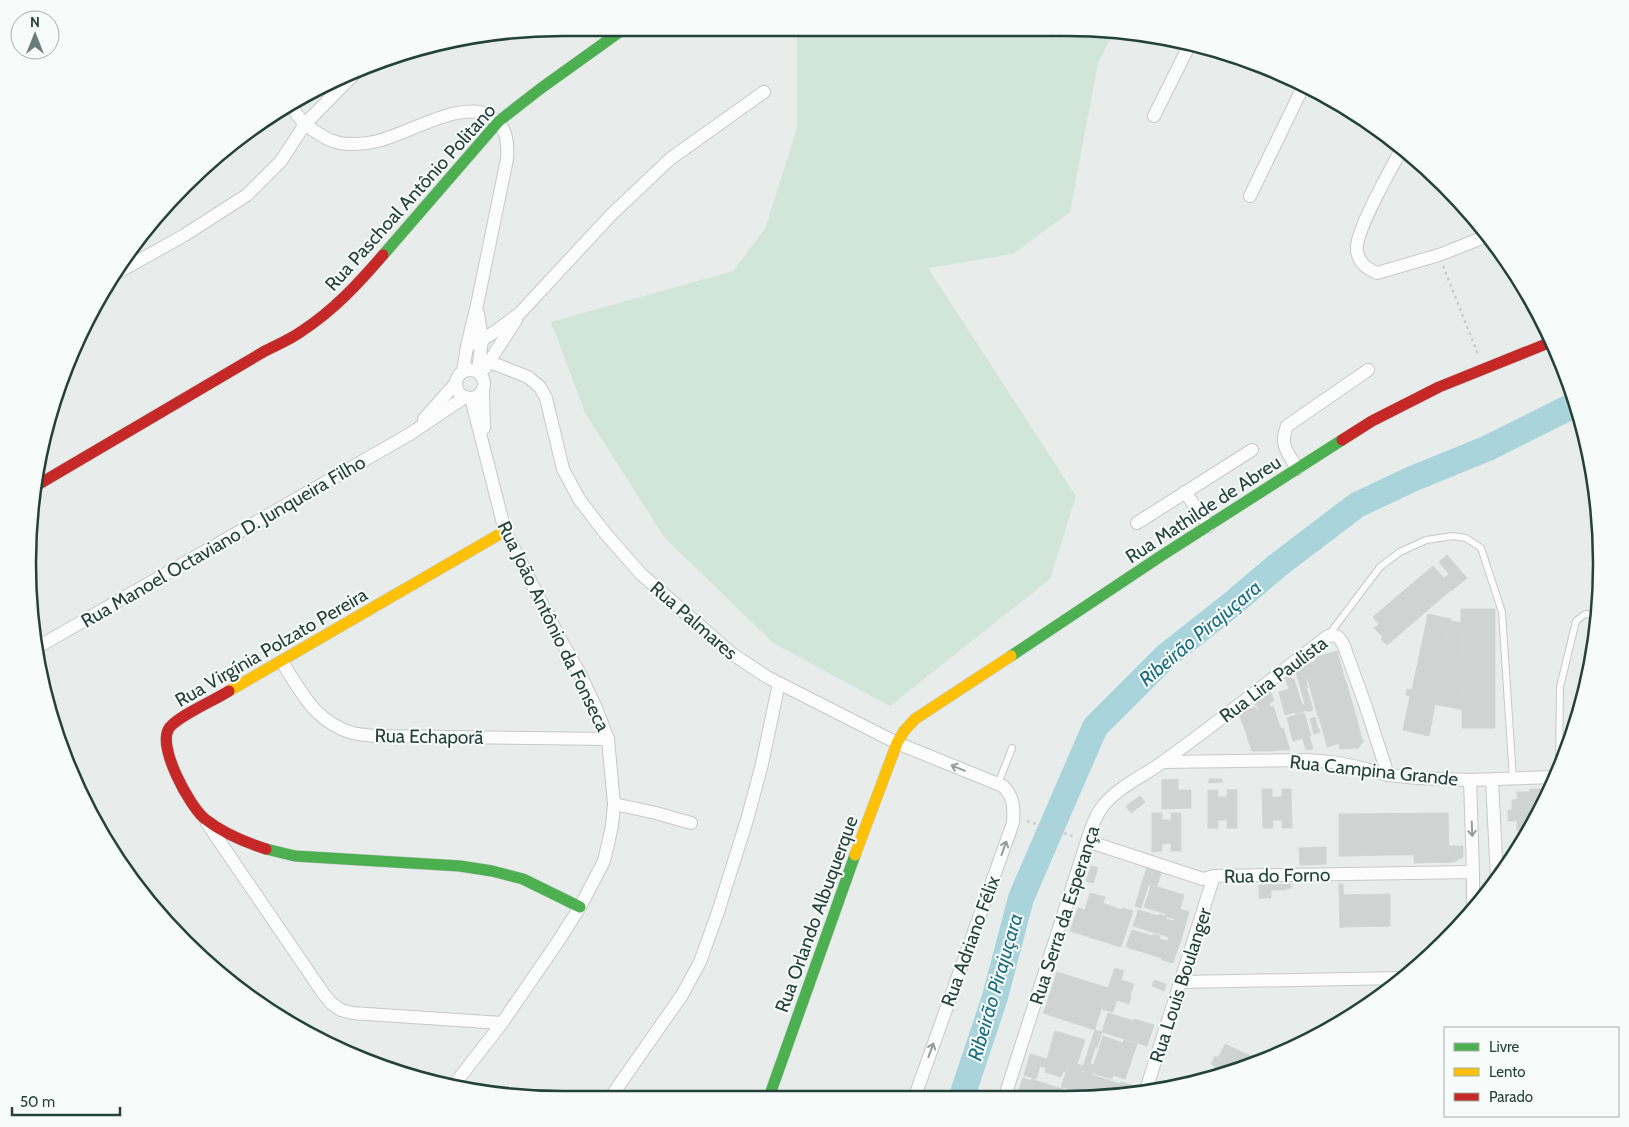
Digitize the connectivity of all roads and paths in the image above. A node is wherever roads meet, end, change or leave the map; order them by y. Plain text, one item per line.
1 (614, 36) edge
2 (1187, 50) edge
3 (344, 85) edge
4 (764, 92) dead end
5 (1301, 92) edge
6 (294, 111) edge
7 (1154, 116) dead end
8 (499, 122) junction
9 (305, 124) junction
10 (1398, 155) edge
11 (1250, 196) dead end
12 (1480, 239) edge
13 (1438, 255) junction
14 (128, 267) edge
15 (478, 305) junction
16 (520, 313) junction
17 (482, 340) junction
18 (1545, 344) edge
19 (467, 346) junction
20 (482, 367) junction
21 (1484, 369) junction
22 (1368, 370) dead end
23 (463, 372) junction
24 (456, 383) junction
25 (483, 391) junction
26 (468, 398) junction
27 (410, 434) junction
28 (485, 450) junction
29 (1252, 450) dead end
30 (1297, 469) junction
31 (43, 482) edge
32 (1185, 492) junction
33 (1136, 523) dead end
34 (1209, 526) junction
35 (505, 530) junction
36 (1590, 615) edge
37 (1328, 636) junction
38 (43, 644) edge
39 (282, 662) junction
40 (779, 683) junction
41 (608, 739) junction
42 (897, 743) junction
43 (1012, 748) dead end
44 (1559, 748) edge
45 (1163, 762) junction
46 (1388, 775) junction
47 (1547, 777) edge
48 (1513, 779) junction
49 (1470, 780) junction
50 (1492, 780) junction
51 (1001, 785) junction
52 (614, 804) junction
53 (204, 818) junction
54 (1027, 821) dead end
55 (691, 823) dead end
56 (1073, 836) dead end
57 (1087, 841) junction
58 (1496, 867) edge
59 (1473, 872) junction
60 (1214, 876) junction
61 (1473, 898) edge
62 (580, 907) junction
63 (1391, 978) edge
64 (1181, 982) junction
65 (502, 1023) junction
66 (458, 1080) edge
67 (1148, 1084) edge
68 (615, 1091) edge
69 (771, 1091) edge
70 (916, 1091) edge
71 (1007, 1091) edge

1 - 8 street, Rua Paschoal Antônio Politano
2 - 7 street
3 - 9 street
4 - 16 street
5 - 11 street
6 - 9 street
8 - 9 street
8 - 15 street
8 - 31 street, Rua Paschoal Antônio Politano
9 - 14 street
10 - 13 street
12 - 13 street
13 - 21 path
15 - 17 street
15 - 19 street
16 - 17 street
16 - 20 street
17 - 19 street
17 - 20 street
18 - 21 street, Rua Mathilde de Abreu
19 - 23 street
20 - 23 street
20 - 25 street
20 - 40 street, Rua Palmares
21 - 30 street, Rua Mathilde de Abreu
22 - 30 street
23 - 24 street
24 - 26 street
24 - 27 street, Rua Manoel Octaviano D. Junqueira Filho
25 - 26 street
25 - 28 street, Rua João Antônio da Fonseca
26 - 27 street, Rua Manoel Octaviano D. Junqueira Filho
26 - 28 street, Rua João Antônio da Fonseca
27 - 38 street, Rua Manoel Octaviano D. Junqueira Filho
28 - 35 street, Rua João Antônio da Fonseca
29 - 32 street
30 - 34 street, Rua Mathilde de Abreu
32 - 33 street
32 - 34 street
34 - 42 street, Rua Mathilde de Abreu
35 - 39 street, Rua Virgínia Polzato Pereira
35 - 41 street, Rua João Antônio da Fonseca
36 - 44 lane
37 - 45 street, Rua Lira Paulista
37 - 46 street, Rua Lira Paulista
37 - 48 lane
39 - 41 street, Rua Echaporã
39 - 53 street, Rua Virgínia Polzato Pereira
40 - 42 street, Rua Palmares
40 - 68 street
41 - 52 street, Rua João Antônio da Fonseca
51 -> 42 street, Rua Palmares
42 - 69 street, Rua Orlando Albuquerque
43 - 51 lane
45 - 46 street, Rua Campina Grande
45 - 57 street, Rua Serra da Esperança
46 - 49 street, Rua Campina Grande
47 - 48 street, Rua Campina Grande
48 - 50 street, Rua Campina Grande
49 - 50 street, Rua Campina Grande
49 -> 59 street
50 - 58 street
70 -> 51 street, Rua Adriano Félix
52 - 55 street
52 - 62 street, Rua João Antônio da Fonseca
53 - 62 street, Rua Virgínia Polzato Pereira
53 - 65 street
54 - 56 path
57 - 60 street, Rua do Forno
57 - 71 street, Rua Serra da Esperança
59 - 60 street, Rua do Forno
59 - 61 street
60 - 64 street, Rua Louis Boulanger
62 - 65 street, Rua João Antônio da Fonseca
63 - 64 street
64 - 67 street, Rua Louis Boulanger
65 - 66 street, Rua João Antônio da Fonseca

